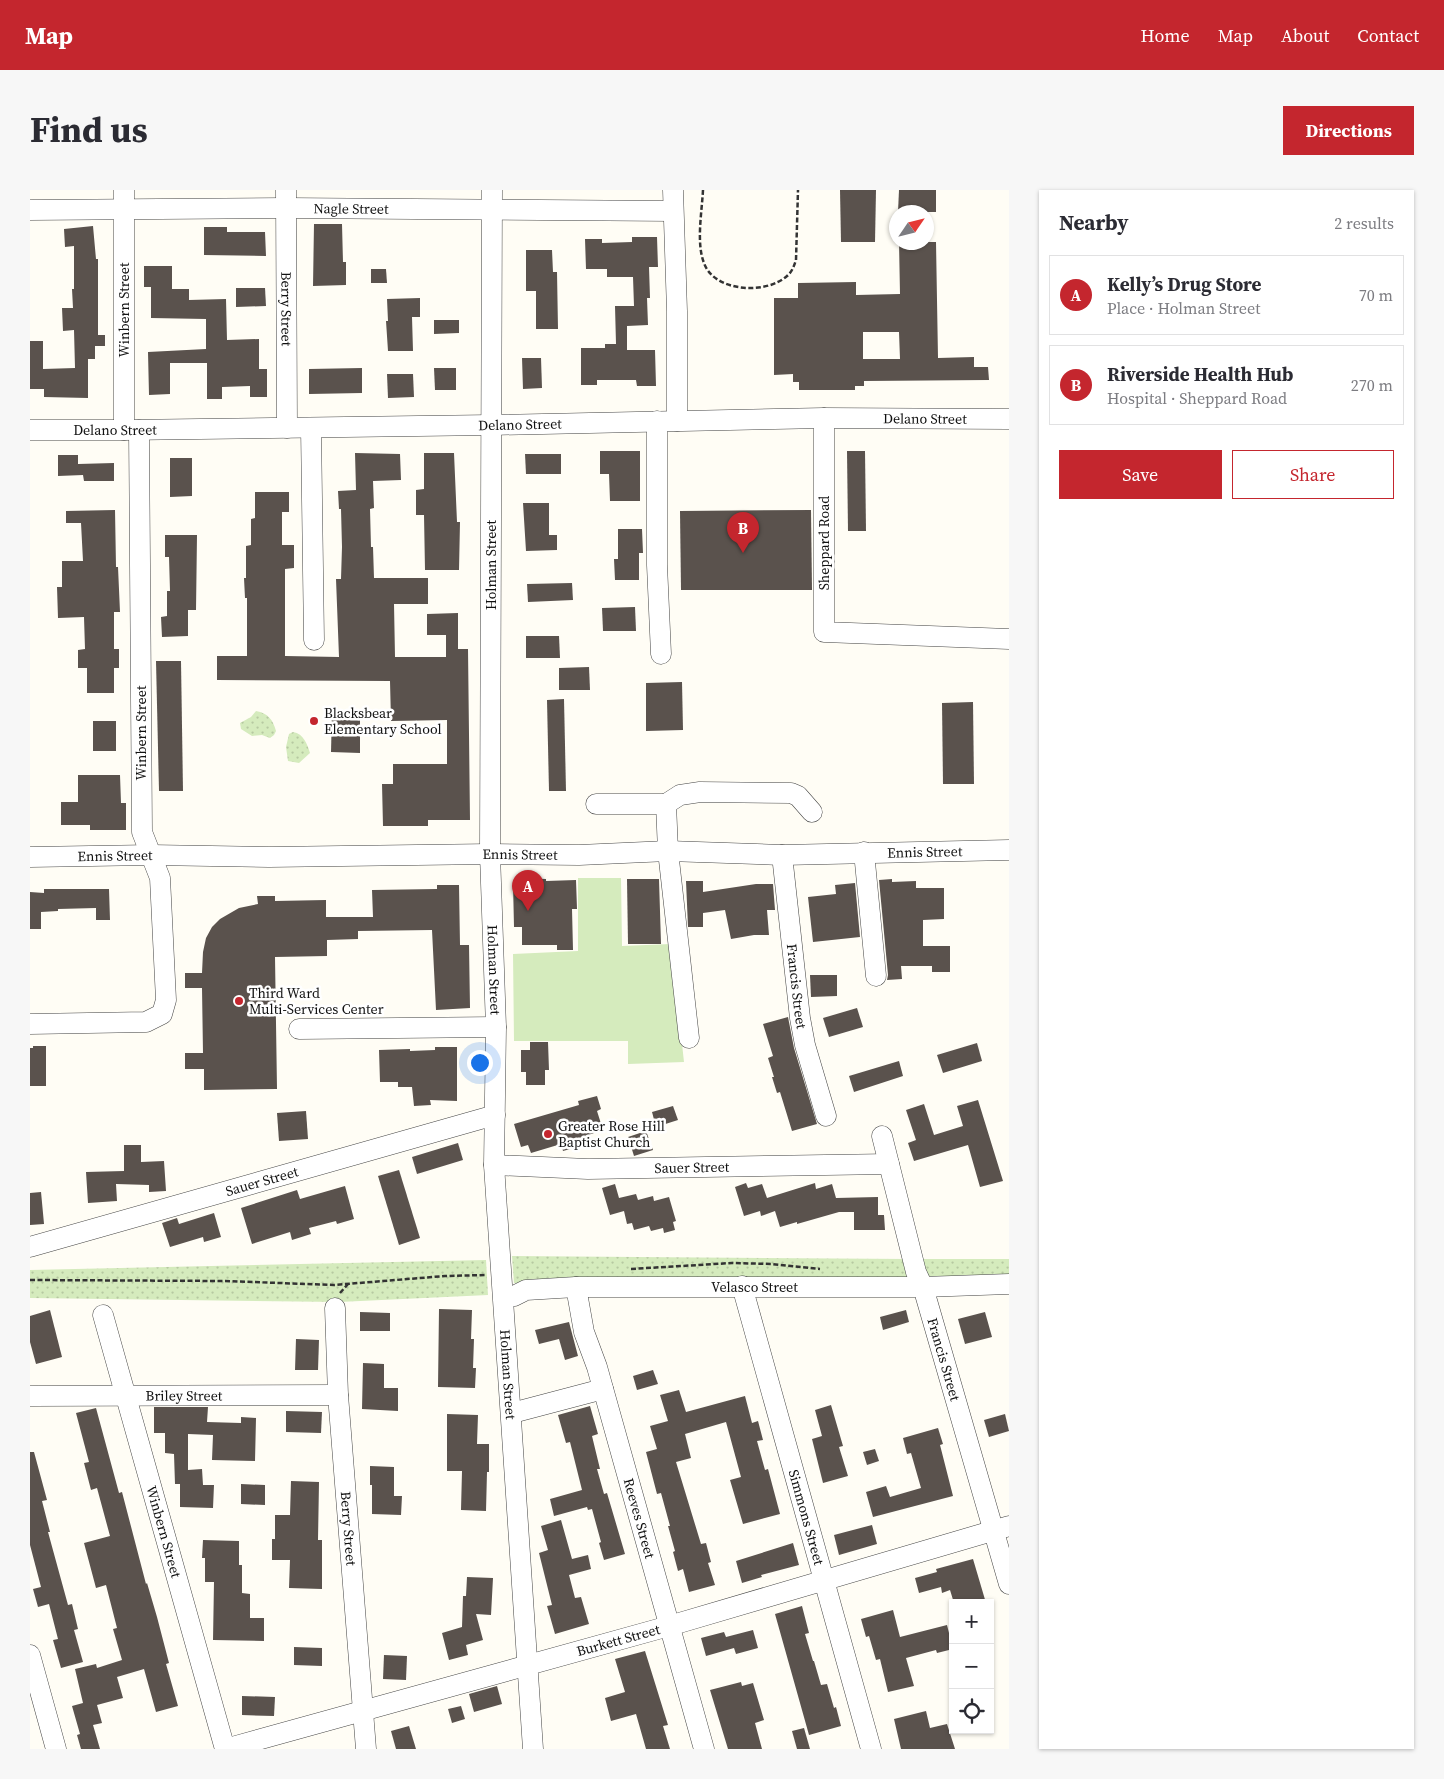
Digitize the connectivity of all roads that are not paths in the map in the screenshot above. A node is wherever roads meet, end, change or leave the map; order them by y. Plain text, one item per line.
1 (674, 190) edge
2 (286, 199) edge
3 (124, 200) edge
4 (493, 200) edge
5 (30, 210) edge
6 (673, 211) junction
7 (824, 418) junction
8 (1009, 419) edge
9 (657, 421) junction
10 (677, 421) junction
11 (491, 425) junction
12 (287, 428) junction
13 (311, 428) junction
14 (30, 430) edge
15 (131, 430) junction
16 (1009, 639) edge
17 (314, 640) dead end
18 (661, 654) dead end
19 (596, 804) dead end
20 (666, 804) junction
21 (812, 812) dead end
22 (1009, 850) edge
23 (668, 851) junction
24 (864, 852) junction
25 (490, 854) junction
26 (150, 855) junction
27 (782, 855) junction
28 (30, 856) edge
29 (876, 976) dead end
30 (30, 1024) edge
31 (496, 1028) junction
32 (299, 1029) dead end
33 (689, 1038) dead end
34 (494, 1115) junction
35 (826, 1116) dead end
36 (882, 1136) dead end
37 (889, 1164) junction
38 (494, 1165) junction
39 (30, 1247) edge
40 (1009, 1284) edge
41 (742, 1286) junction
42 (576, 1287) junction
43 (923, 1287) junction
44 (504, 1298) junction
45 (335, 1308) dead end
46 (103, 1315) dead end
47 (603, 1389) junction
48 (338, 1395) junction
49 (30, 1396) edge
50 (126, 1397) junction
51 (512, 1413) junction
52 (1002, 1528) edge
53 (824, 1581) junction
54 (1009, 1584) edge
55 (669, 1626) junction
56 (30, 1655) edge
57 (527, 1664) junction
58 (362, 1710) junction
59 (56, 1749) edge
60 (225, 1749) edge
61 (366, 1749) edge
62 (533, 1749) edge
63 (704, 1749) edge
64 (871, 1749) edge

1 - 6 street
2 - 3 street, Nagle Street
2 - 4 street, Nagle Street
2 - 12 street, Berry Street
3 - 5 street, Nagle Street
3 - 15 street, Winbern Street
4 - 6 street, Nagle Street
4 - 11 street, Holman Street
6 - 10 street
7 - 8 street, Delano Street
7 - 10 street, Delano Street
7 - 16 street, Sheppard Road
9 - 10 street, Delano Street
9 - 11 street, Delano Street
9 - 18 street
11 - 13 street, Delano Street
11 - 25 street, Holman Street
12 - 13 street, Delano Street
12 - 15 street, Delano Street
13 - 17 street
14 - 15 street, Delano Street
15 - 26 street, Winbern Street
19 - 20 street
20 - 21 street
20 - 23 street
22 - 24 street, Ennis Street
23 - 25 street, Ennis Street
23 - 27 street, Ennis Street
23 - 33 street
24 - 27 street, Ennis Street
24 - 29 street
25 - 26 street, Ennis Street
25 - 31 street, Holman Street
26 - 28 street, Ennis Street
26 - 30 street, Winbern Street
27 - 35 street, Francis Street
31 - 32 street
31 - 34 street, Holman Street
34 - 38 street, Holman Street
34 - 39 street, Sauer Street
36 - 37 street, Francis Street
37 - 38 street, Sauer Street
37 - 43 street, Francis Street
38 - 44 street, Holman Street
40 - 43 street, Velasco Street
41 - 42 street, Velasco Street
41 - 43 street, Velasco Street
41 - 53 street, Simmons Street
42 - 44 street, Velasco Street
42 - 47 street, Reeves Street
43 - 52 street, Francis Street
44 - 51 street, Holman Street
45 - 48 street, Berry Street
46 - 50 street, Winbern Street
47 - 51 street
47 - 55 street, Reeves Street
48 - 50 street, Briley Street
48 - 58 street, Berry Street
49 - 50 street, Briley Street
50 - 60 street, Winbern Street
51 - 57 street, Holman Street
52 - 53 street, Burkett Street
52 - 54 street, Francis Street
53 - 55 street, Burkett Street
53 - 64 street, Simmons Street
55 - 57 street, Burkett Street
55 - 63 street, Reeves Street
56 - 59 street
57 - 58 street, Burkett Street
57 - 62 street, Holman Street
58 - 60 street, Burkett Street
58 - 61 street, Berry Street

